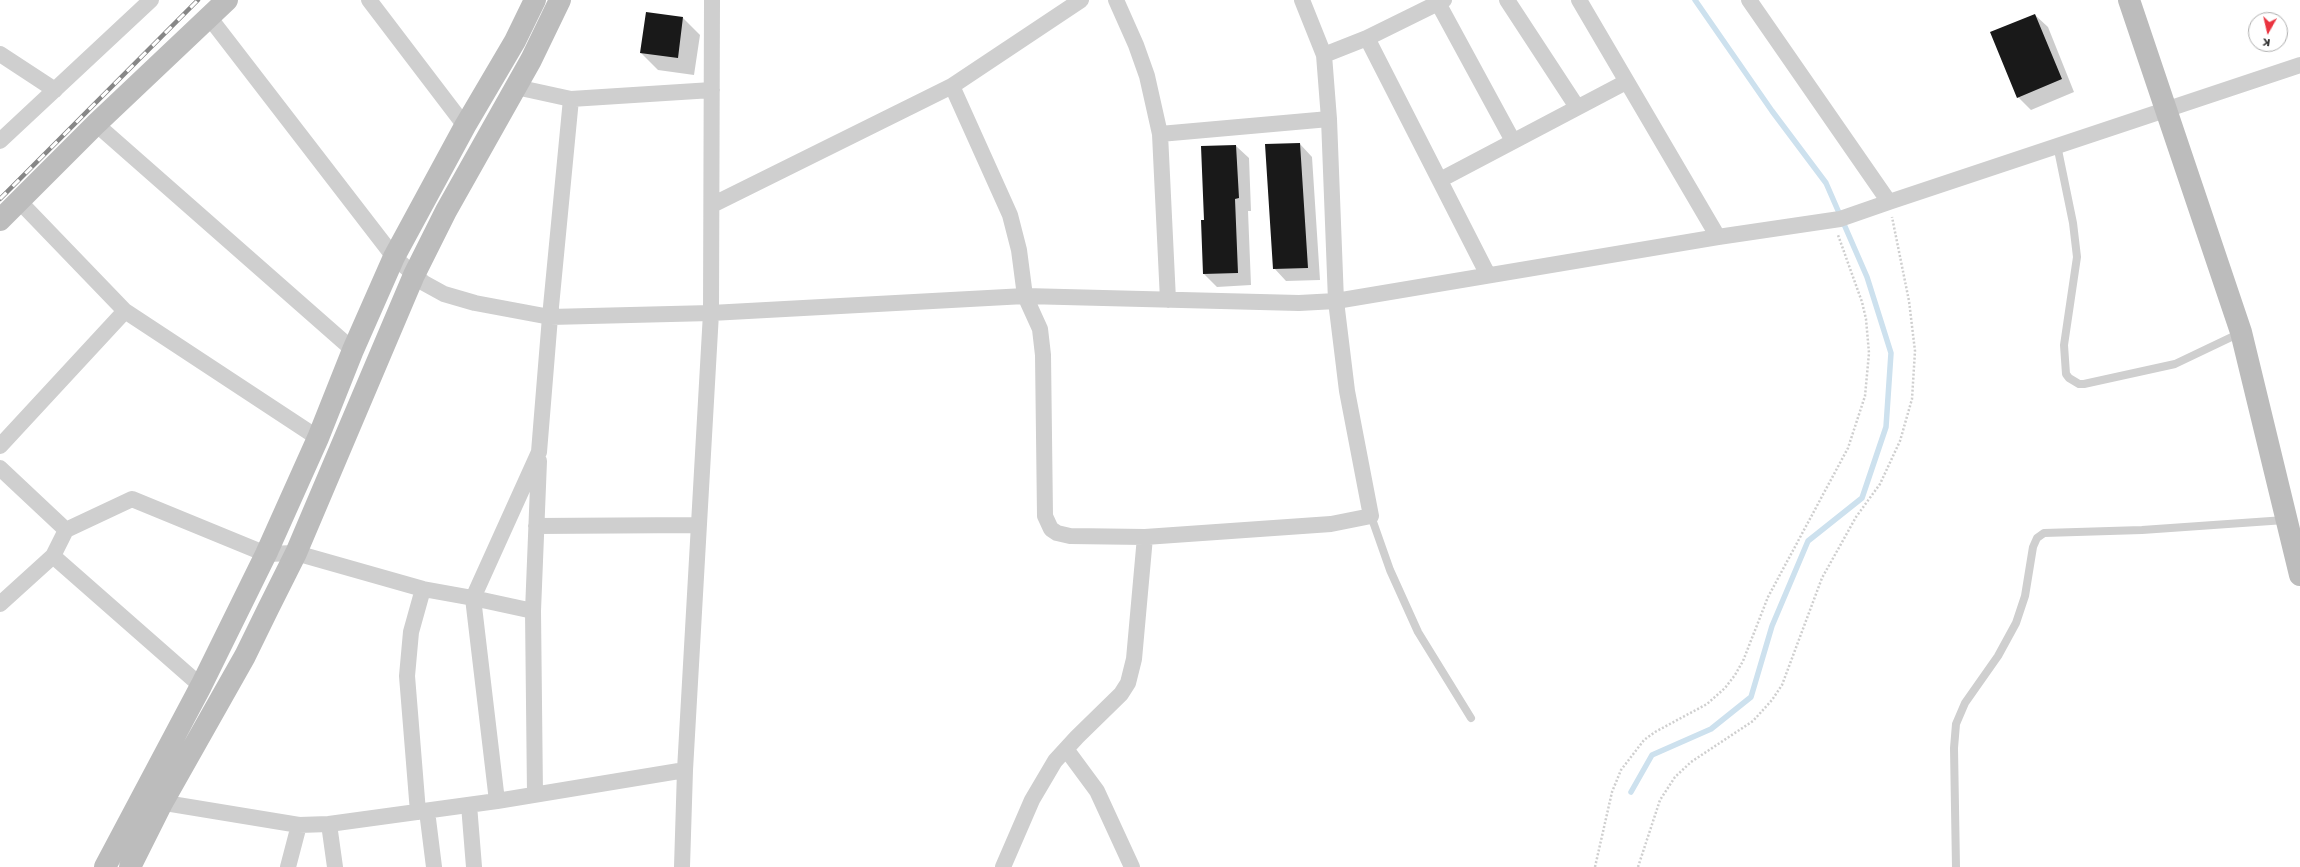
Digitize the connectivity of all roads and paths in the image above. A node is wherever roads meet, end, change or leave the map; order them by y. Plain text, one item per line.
1 (151, 0) edge
2 (227, 0) edge
3 (369, 0) edge
4 (535, 0) edge
5 (560, 0) edge
6 (712, 0) edge
7 (1116, 0) edge
8 (1302, 0) edge
9 (1507, 0) edge
10 (1579, 0) edge
11 (1749, 0) edge
12 (2129, 0) edge
13 (1441, 1) edge
14 (1074, 2) edge
15 (209, 17) junction
16 (1367, 38) junction
17 (0, 54) edge
18 (1324, 54) junction
19 (2300, 65) edge
20 (1626, 82) junction
21 (952, 86) junction
22 (516, 87) junction
23 (55, 90) junction
24 (712, 90) junction
25 (571, 99) junction
26 (1577, 107) junction
27 (2167, 108) junction
28 (1329, 119) junction
29 (96, 124) junction
30 (465, 126) junction
31 (1160, 134) junction
32 (0, 141) edge
33 (1513, 141) junction
34 (2057, 145) junction
35 (1440, 180) junction
36 (19, 201) junction
37 (1889, 202) junction
38 (712, 205) junction
39 (1836, 219) junction
40 (0, 220) edge
41 (1718, 237) junction
42 (394, 257) junction
43 (414, 275) junction
44 (1488, 275) junction
45 (1025, 296) junction
46 (1168, 300) junction
47 (1336, 301) junction
48 (125, 311) junction
49 (711, 313) junction
50 (550, 317) junction
51 (2241, 332) junction
52 (353, 350) junction
53 (318, 438) junction
54 (0, 446) edge
55 (539, 452) junction
56 (0, 468) edge
57 (1371, 516) junction
58 (2288, 520) junction
59 (699, 525) junction
60 (536, 526) junction
61 (66, 530) junction
62 (1145, 537) junction
63 (296, 553) junction
64 (266, 554) junction
65 (53, 556) junction
66 (2300, 575) edge
67 (423, 589) junction
68 (473, 598) junction
69 (0, 604) edge
70 (534, 611) junction
71 (201, 686) junction
72 (1472, 718) dead end
73 (1066, 749) junction
74 (685, 770) junction
75 (535, 795) junction
76 (141, 799) junction
77 (498, 801) junction
78 (162, 803) junction
79 (469, 805) junction
80 (422, 811) junction
81 (329, 824) junction
82 (299, 825) junction
83 (105, 867) edge
84 (130, 867) edge
85 (288, 867) edge
86 (335, 867) edge
87 (434, 867) edge
88 (474, 867) edge
89 (682, 867) edge
90 (1003, 867) edge
91 (1132, 867) edge
92 (1595, 867) edge
93 (1638, 867) edge
94 (1956, 867) edge

1 - 23 street
2 - 15 main road
3 - 30 street
4 - 30 main road
5 - 22 main road
6 - 24 street
7 - 31 street
8 - 18 street
9 - 26 street
10 - 20 street
11 - 37 street
12 - 27 main road
13 - 16 street
13 - 33 street
14 - 21 street
15 - 29 main road
15 - 42 street
16 - 18 street
16 - 35 street
17 - 23 street
18 - 28 street
19 - 27 street
20 - 26 street
20 - 41 street
21 - 38 street
21 - 45 street
22 - 25 street
22 - 43 main road
23 - 32 street
24 - 25 street
24 - 38 street
25 - 50 street
26 - 33 street
27 - 34 street
27 - 51 main road
28 - 31 street
28 - 47 street
29 - 36 main road
29 - 52 street
30 - 42 main road
31 - 46 street
33 - 35 street
34 - 37 street
34 - 51 lane
35 - 44 street
36 - 40 main road
36 - 48 street
37 - 39 street
37 - 93 path
38 - 49 street
39 - 41 street
39 - 92 path
41 - 44 street
42 - 43 street
42 - 52 main road
43 - 50 street
43 - 63 main road
44 - 47 street
45 - 46 street
45 - 49 street
45 - 62 street
46 - 47 street
47 - 57 street
48 - 53 street
48 - 54 street
49 - 50 street
49 - 59 street
50 - 55 street
51 - 58 main road
52 - 53 main road
53 - 64 main road
55 - 60 street
55 - 68 street
56 - 61 street
57 - 62 street
57 - 72 lane
58 - 66 main road
58 - 94 lane
59 - 60 street
59 - 74 street
60 - 70 street
61 - 64 street
61 - 65 street
62 - 73 street
63 - 64 street
63 - 67 street
63 - 78 main road
64 - 71 main road
65 - 69 street
65 - 71 street
67 - 68 street
67 - 80 street
68 - 70 street
68 - 77 street
70 - 75 street
71 - 76 main road
73 - 90 street
73 - 91 street
74 - 75 street
74 - 89 street
75 - 77 street
76 - 78 street
76 - 83 main road
77 - 79 street
78 - 82 street
78 - 84 main road
79 - 80 street
79 - 88 street
80 - 81 street
80 - 87 street
81 - 82 street
81 - 86 street
82 - 85 street

